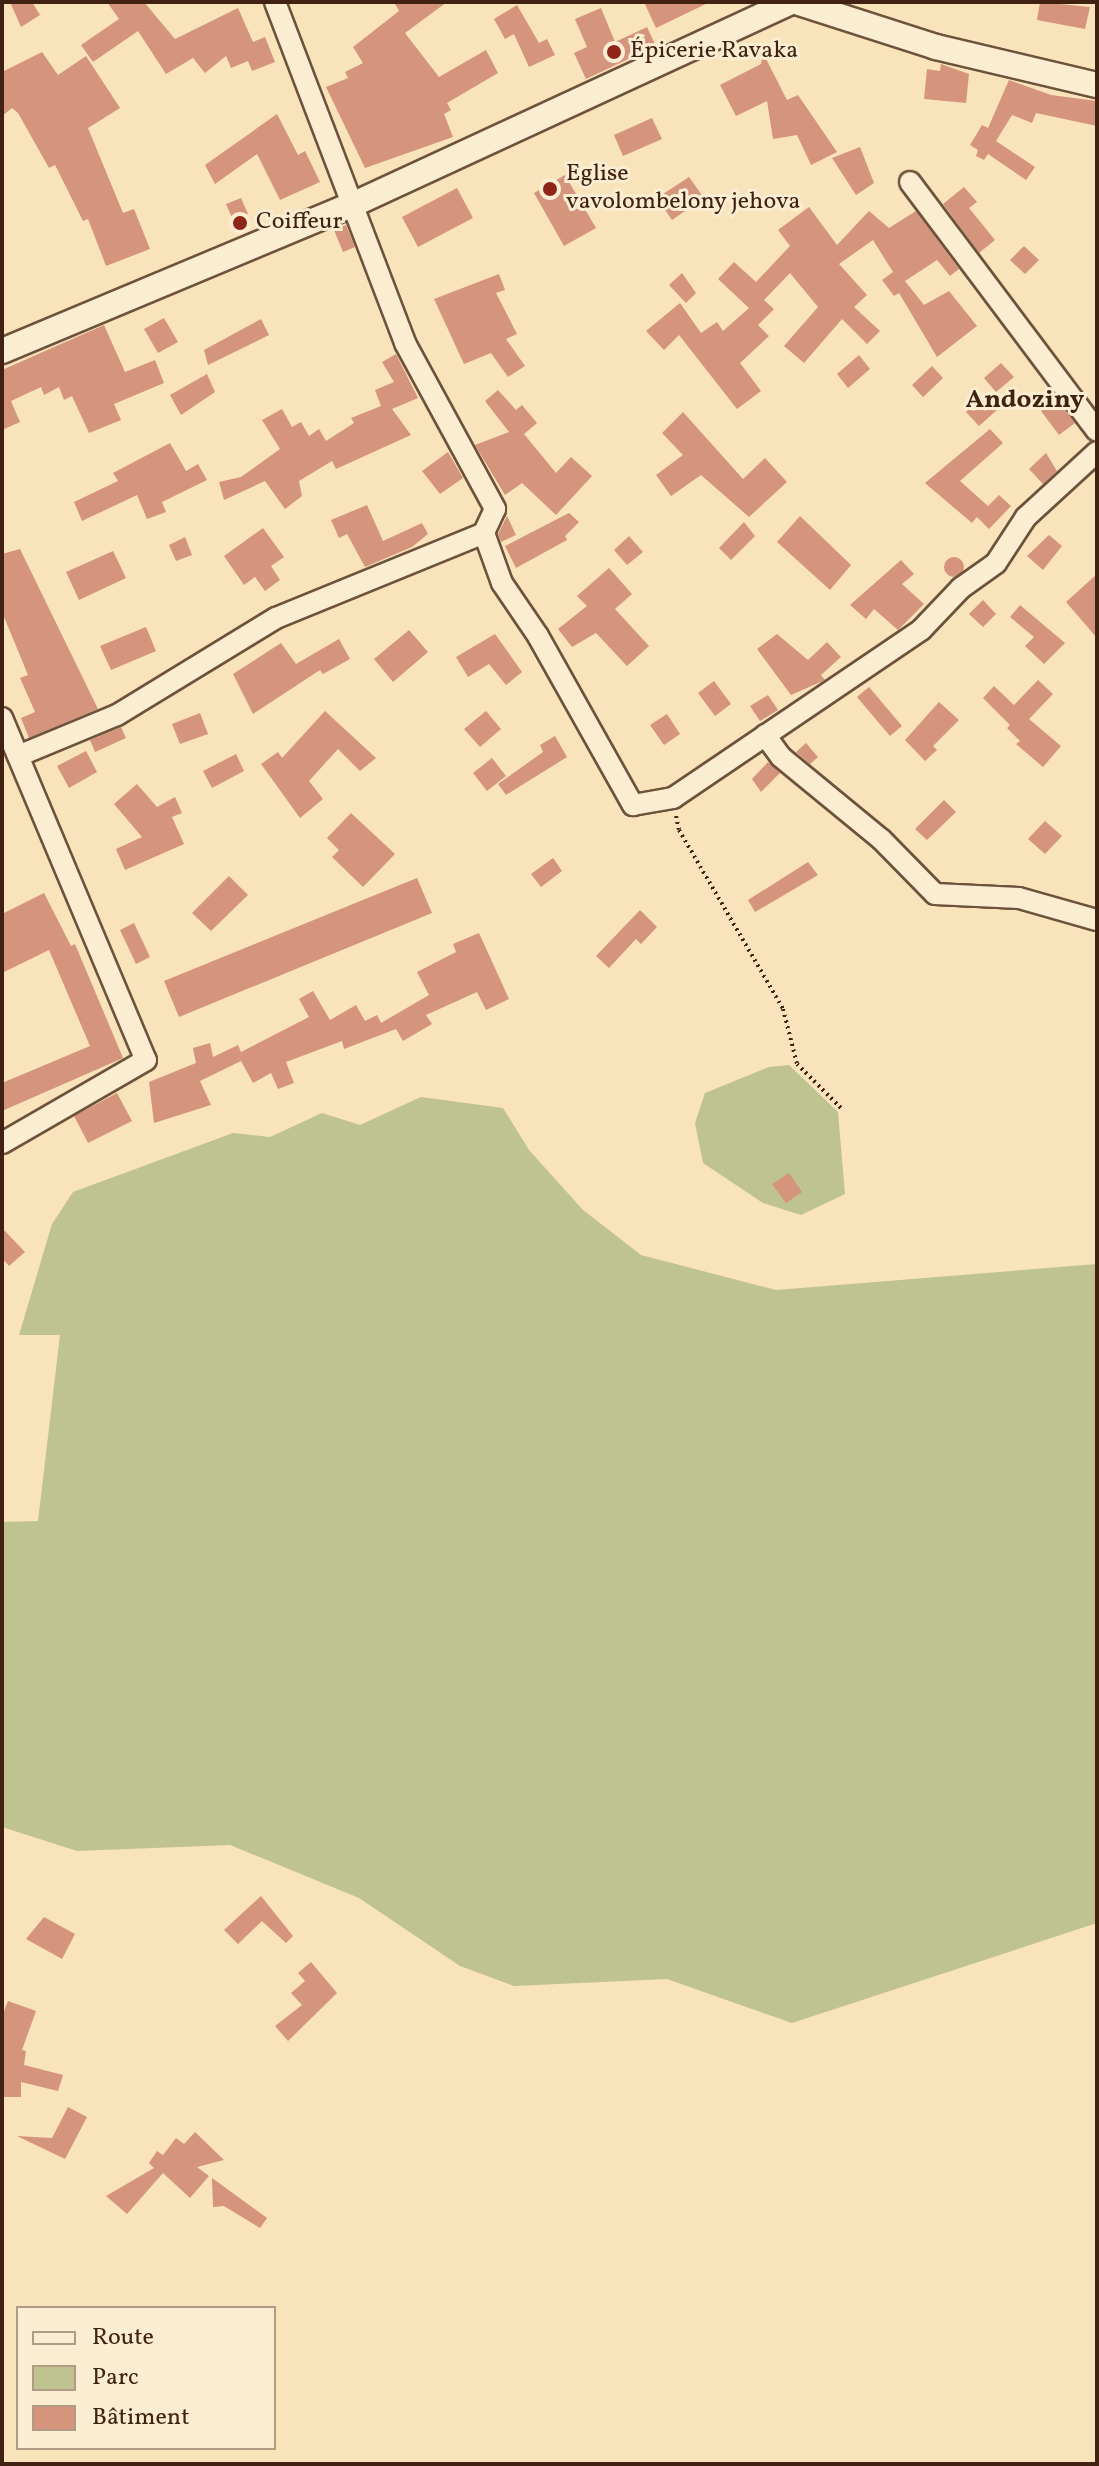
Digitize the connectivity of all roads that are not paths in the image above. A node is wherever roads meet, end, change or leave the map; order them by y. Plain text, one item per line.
1 (275, 2) edge
2 (794, 2) edge
3 (1097, 85) edge
4 (910, 182) dead end
5 (354, 204) junction
6 (2, 351) edge
7 (1097, 431) edge
8 (1097, 452) edge
9 (484, 533) junction
10 (2, 718) edge
11 (765, 735) junction
12 (18, 756) junction
13 (1093, 914) edge
14 (2, 1143) edge

1 - 5 street
2 - 3 street
2 - 5 street
4 - 7 street
5 - 6 street
5 - 9 street
8 - 11 street
9 - 11 street
9 - 12 street
10 - 12 street
11 - 13 street
12 - 14 street

